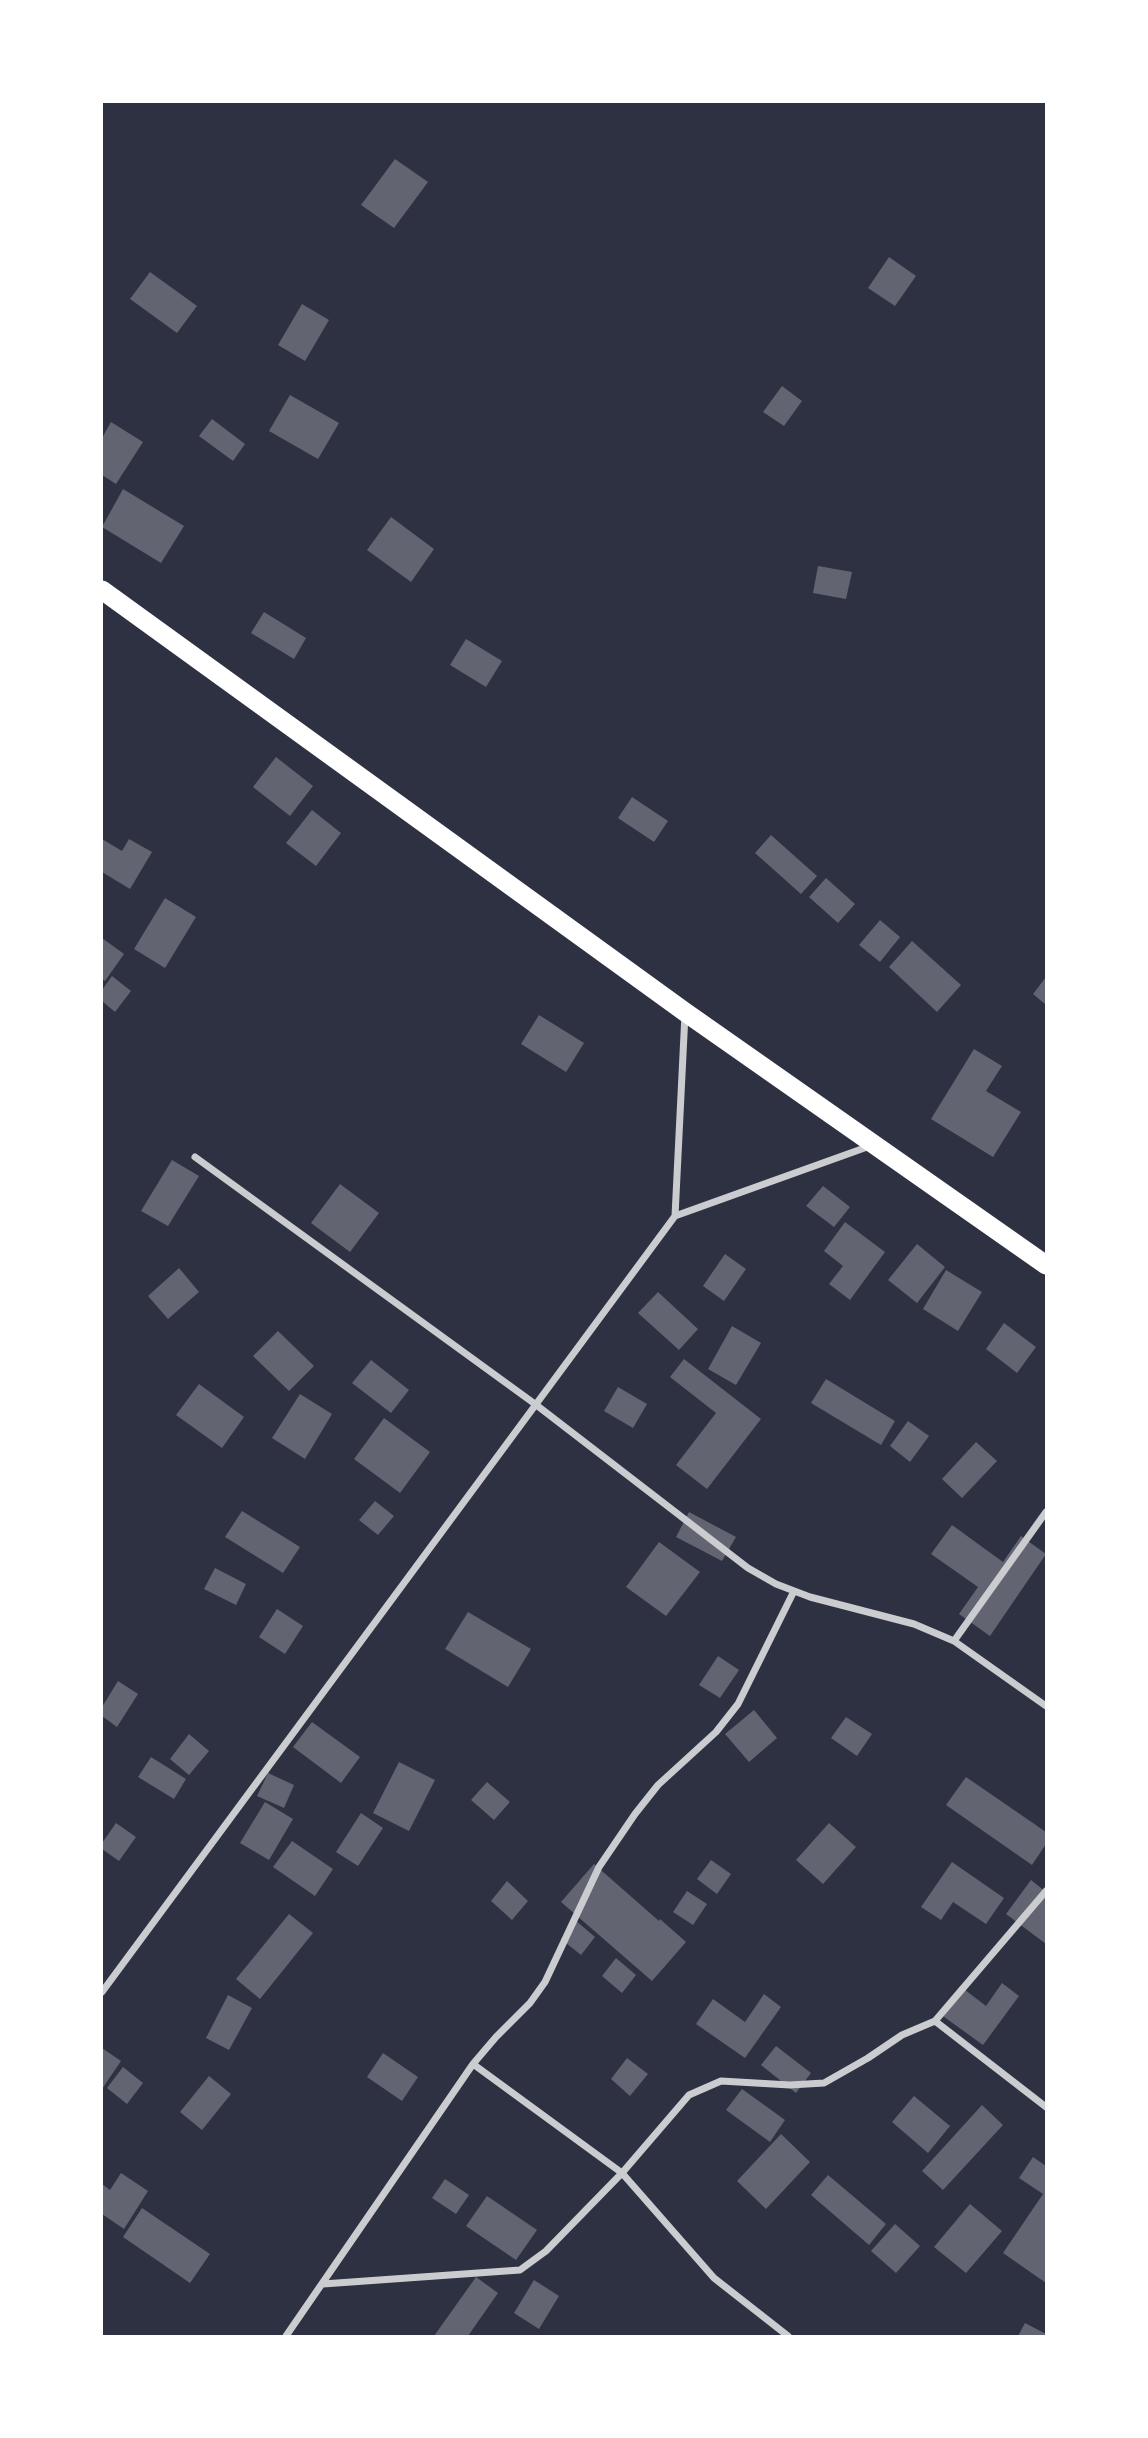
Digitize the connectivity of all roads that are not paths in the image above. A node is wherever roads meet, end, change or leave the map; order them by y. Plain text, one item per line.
1 (102, 590) edge
2 (685, 1012) junction
3 (874, 1144) junction
4 (195, 1157) dead end
5 (675, 1216) junction
6 (1046, 1265) edge
7 (536, 1404) junction
8 (1046, 1513) edge
9 (794, 1591) junction
10 (954, 1641) junction
11 (1046, 1706) edge
12 (1046, 1891) edge
13 (102, 1992) edge
14 (935, 2021) junction
15 (473, 2064) junction
16 (1046, 2107) edge
17 (622, 2173) junction
18 (323, 2284) junction
19 (286, 2336) edge
20 (788, 2336) edge

1 - 2 highway
2 - 3 highway
2 - 5 street
3 - 5 street
3 - 6 highway
4 - 7 street
5 - 7 street
7 - 9 street
7 - 13 street
8 - 10 street
9 - 10 street
9 - 15 street
10 - 11 street
12 - 14 street
14 - 16 street
14 - 17 street
15 - 17 street
15 - 18 street
17 - 18 street
17 - 20 street
18 - 19 street

